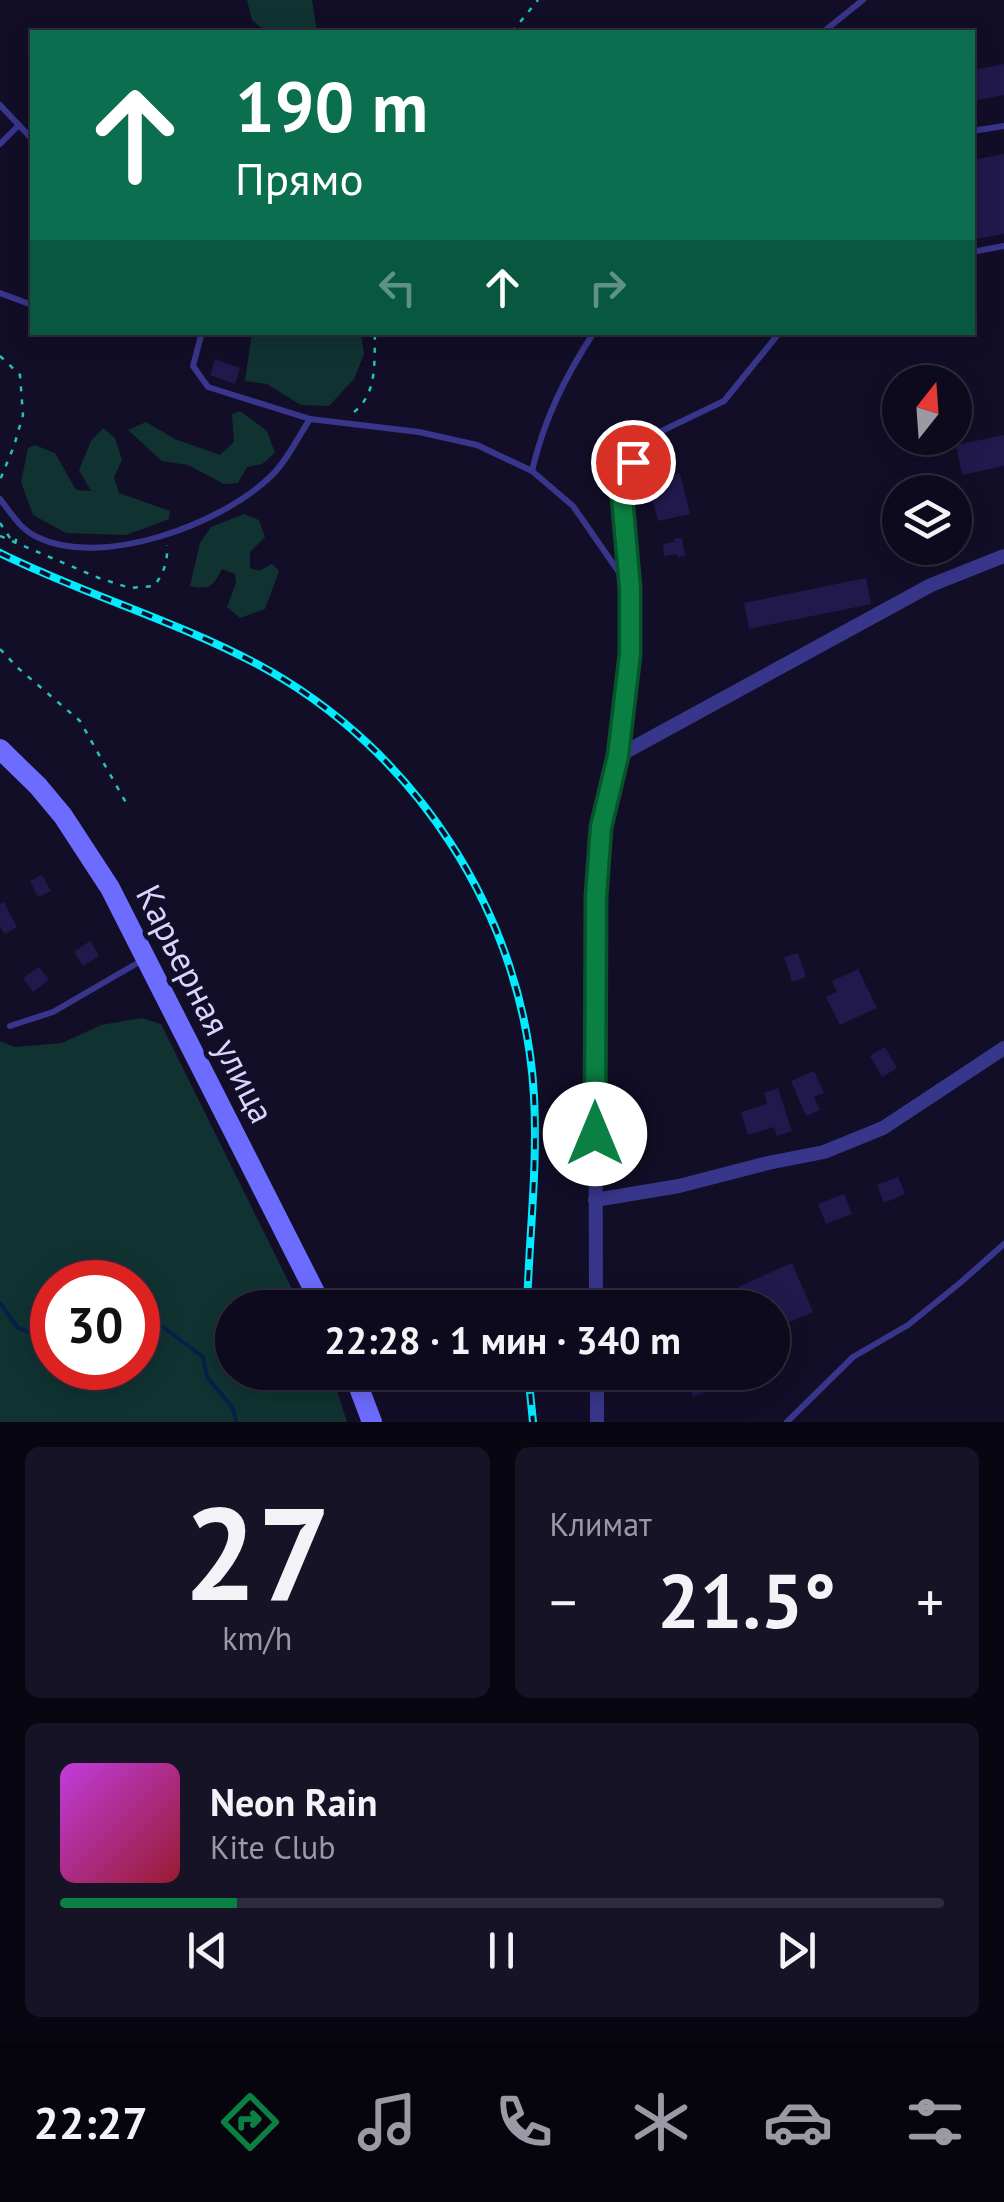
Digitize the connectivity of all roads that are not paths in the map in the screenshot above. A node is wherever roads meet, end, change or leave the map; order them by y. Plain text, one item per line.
1 (863, 0) edge
2 (826, 30) edge
3 (0, 105) edge
4 (19, 124) junction
5 (1004, 126) edge
6 (975, 131) edge
7 (30, 136) edge
8 (0, 144) edge
9 (1004, 246) edge
10 (975, 251) edge
11 (0, 294) edge
12 (30, 304) edge
13 (201, 335) edge
14 (592, 335) edge
15 (778, 335) edge
16 (310, 419) junction
17 (532, 471) junction
18 (0, 499) edge
19 (1004, 556) edge
20 (630, 588) junction
21 (0, 749) edge
22 (618, 756) junction
23 (146, 957) junction
24 (10, 1026) dead end
25 (1004, 1048) edge
26 (596, 1200) junction
27 (1004, 1244) edge
28 (314, 1290) edge
29 (596, 1290) edge
30 (360, 1390) edge
31 (596, 1390) edge
32 (372, 1422) edge
33 (597, 1422) edge
34 (787, 1422) edge

1 - 2 lane
3 - 4 lane
4 - 7 lane
4 - 8 lane
5 - 6 lane
9 - 10 lane
11 - 12 lane
13 - 16 lane
14 - 17 lane
15 - 20 lane
16 - 17 lane
16 - 18 lane
17 - 20 lane
19 - 22 street
20 - 22 lane
21 - 23 main road, Карьерная улица
22 - 26 street
23 - 24 lane
23 - 28 main road, Карьерная улица
25 - 26 street
26 - 29 street
27 - 34 lane
30 - 32 main road
31 - 33 street

